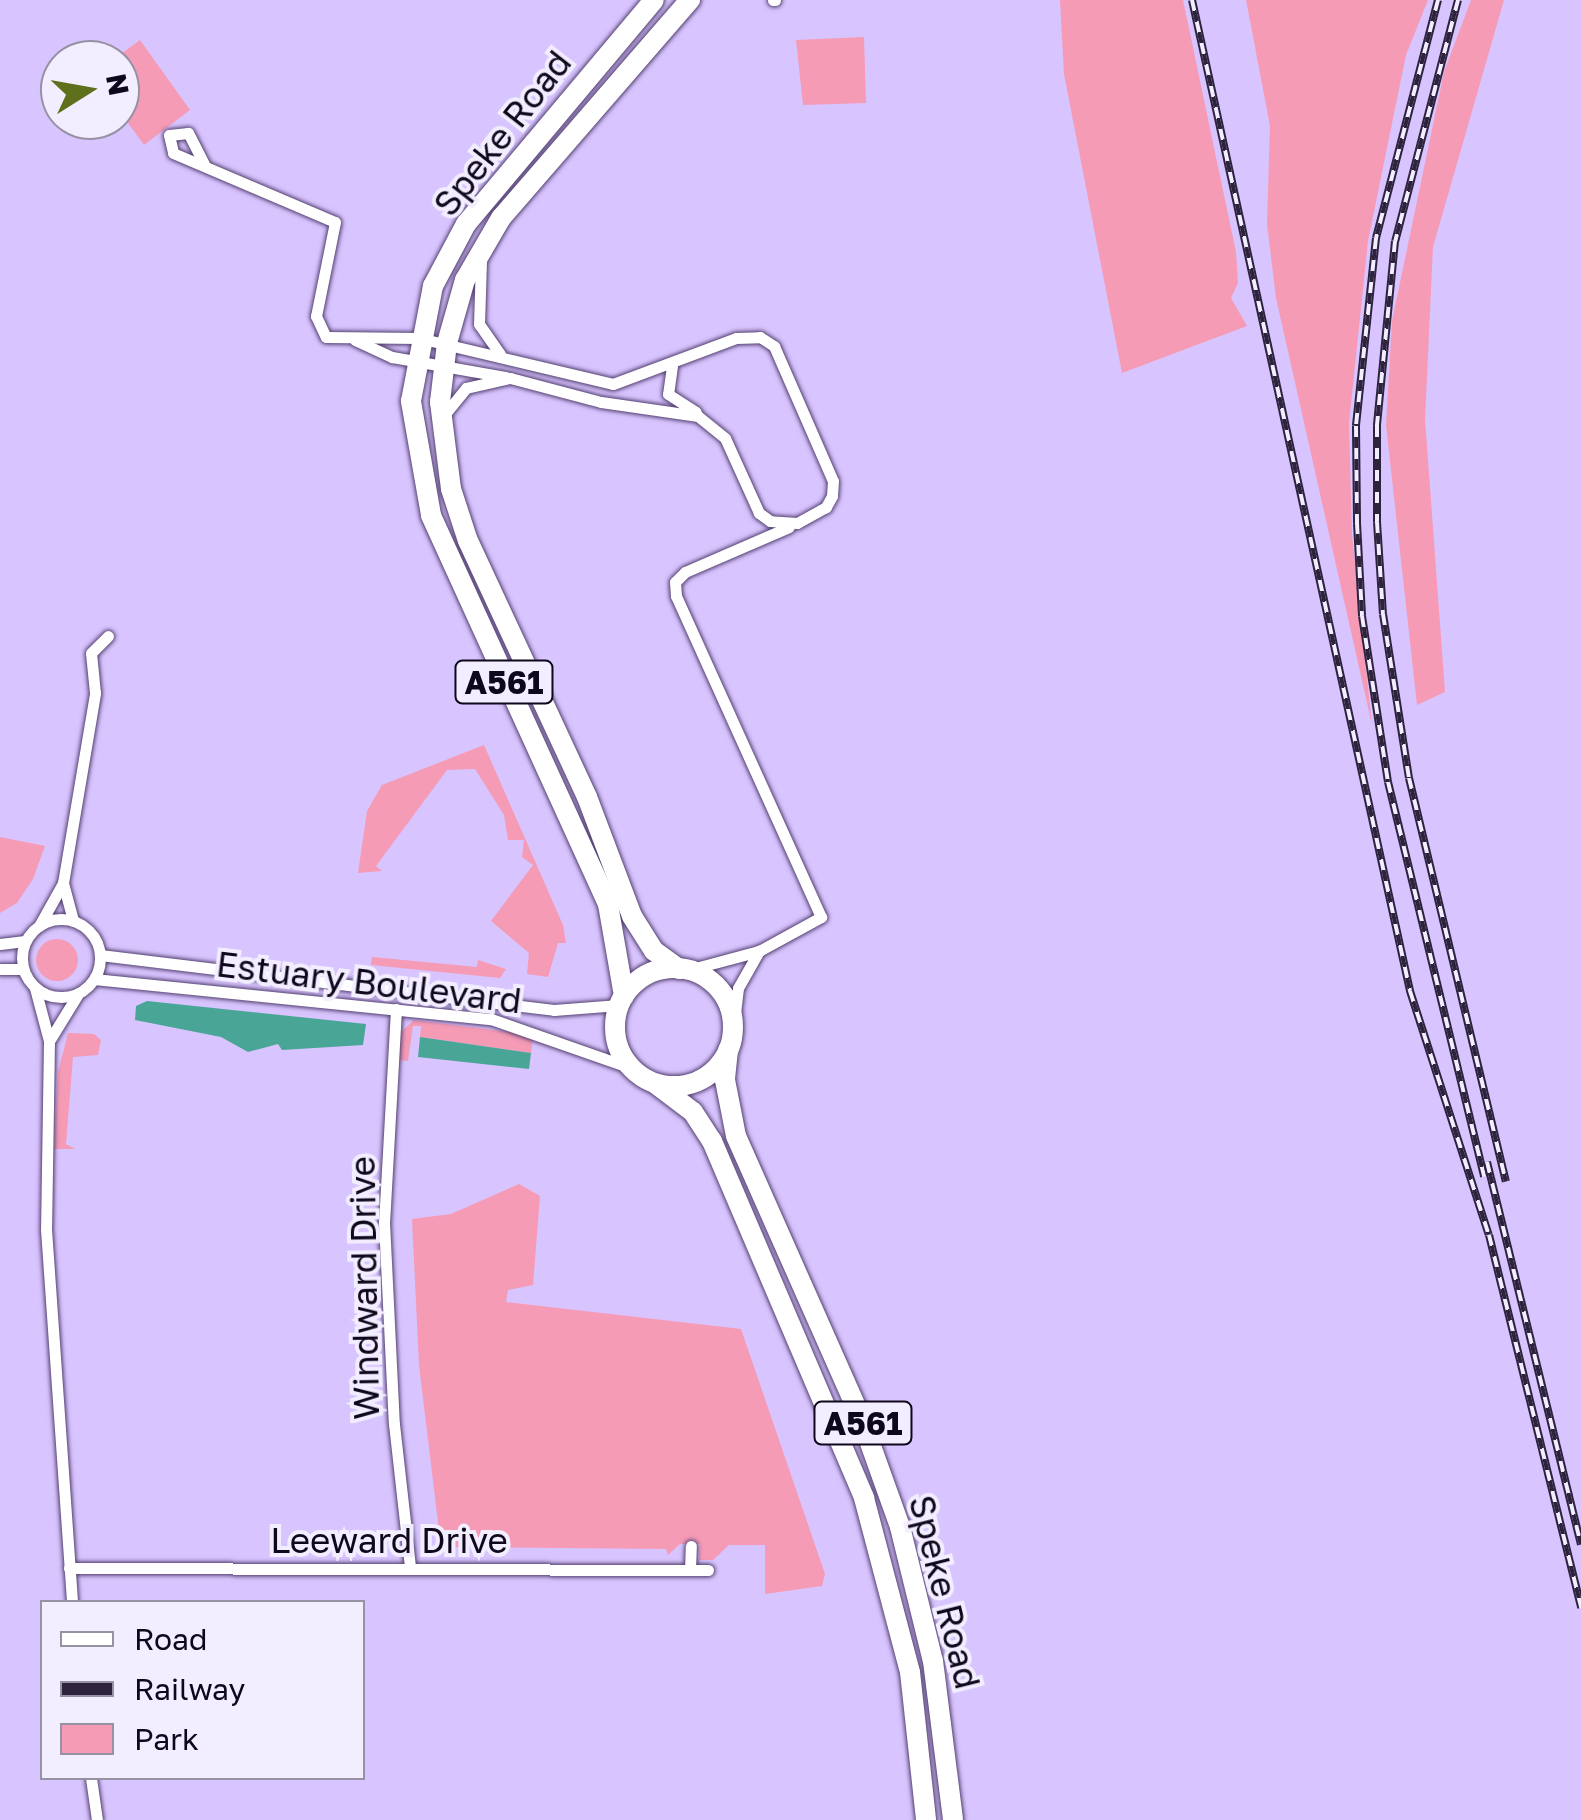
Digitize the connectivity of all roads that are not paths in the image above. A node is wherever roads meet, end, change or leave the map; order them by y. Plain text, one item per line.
1 (690, 0) edge
2 (652, 2) edge
3 (204, 164) dead end
4 (482, 251) junction
5 (351, 338) junction
6 (419, 338) junction
7 (447, 343) junction
8 (392, 356) junction
9 (508, 360) junction
10 (416, 362) junction
11 (443, 365) junction
12 (672, 366) junction
13 (510, 378) junction
14 (413, 385) junction
15 (698, 416) junction
16 (442, 419) junction
17 (759, 512) junction
18 (797, 523) junction
19 (759, 540) junction
20 (108, 636) dead end
21 (64, 883) junction
22 (74, 922) junction
23 (38, 926) junction
24 (26, 941) junction
25 (0, 944) edge
26 (759, 951) junction
27 (100, 955) junction
28 (0, 969) edge
29 (23, 969) junction
30 (684, 969) junction
31 (94, 979) junction
32 (35, 988) junction
33 (78, 994) junction
34 (622, 1000) junction
35 (396, 1009) junction
36 (731, 1040) junction
37 (49, 1042) junction
38 (631, 1068) junction
39 (656, 1084) junction
40 (874, 1452) junction
41 (850, 1460) junction
42 (691, 1546) dead end
43 (410, 1566) junction
44 (68, 1568) junction
45 (690, 1570) junction
46 (708, 1570) dead end
47 (72, 1600) edge
48 (91, 1780) edge
49 (954, 1818) edge
50 (96, 1820) edge
51 (926, 1820) edge

1 - 4 highway, Speke Road / A561
2 - 6 highway, Speke Road / A561
3 - 5 street
4 - 7 highway, Speke Road / A561
4 - 9 street
5 - 6 street
5 - 8 street
6 - 7 street
6 - 10 highway, Speke Road / A561
7 - 9 street
7 - 11 highway, Speke Road / A561
8 - 10 street
8 - 14 street
9 - 12 street
10 - 11 street
10 - 14 highway, Speke Road / A561
11 - 13 street
11 - 16 highway, Speke Road / A561
12 - 15 street
12 - 18 street
13 - 15 street
13 - 16 street
14 - 34 highway, Speke Road / A561
15 - 17 street
16 - 30 highway, Speke Road / A561
17 - 18 street
17 - 19 street
18 - 19 street
19 - 26 street
20 - 21 street
21 - 22 street
21 - 23 street
22 - 23 street
22 - 27 street
23 - 24 street
24 - 25 street
24 - 29 street
26 - 30 street
26 - 36 street
27 - 31 street
27 - 34 street, Estuary Boulevard
28 - 29 street
29 - 32 street
30 - 34 highway
30 - 36 highway, A561
31 - 33 street
31 - 35 street, Estuary Boulevard
32 - 33 street
32 - 37 street
33 - 37 street
34 - 38 highway, A561
35 - 38 street, Estuary Boulevard
35 - 43 street, Windward Drive
36 - 39 highway
36 - 40 highway, Speke Road / A561
37 - 44 street
38 - 39 highway, A561
39 - 41 highway, Speke Road / A561
40 - 41 highway
40 - 49 highway, Speke Road / A561
41 - 51 highway, Speke Road / A561
42 - 45 street
43 - 44 street, Leeward Drive
43 - 45 street, Leeward Drive
44 - 47 street
45 - 46 street, Leeward Drive
48 - 50 street

